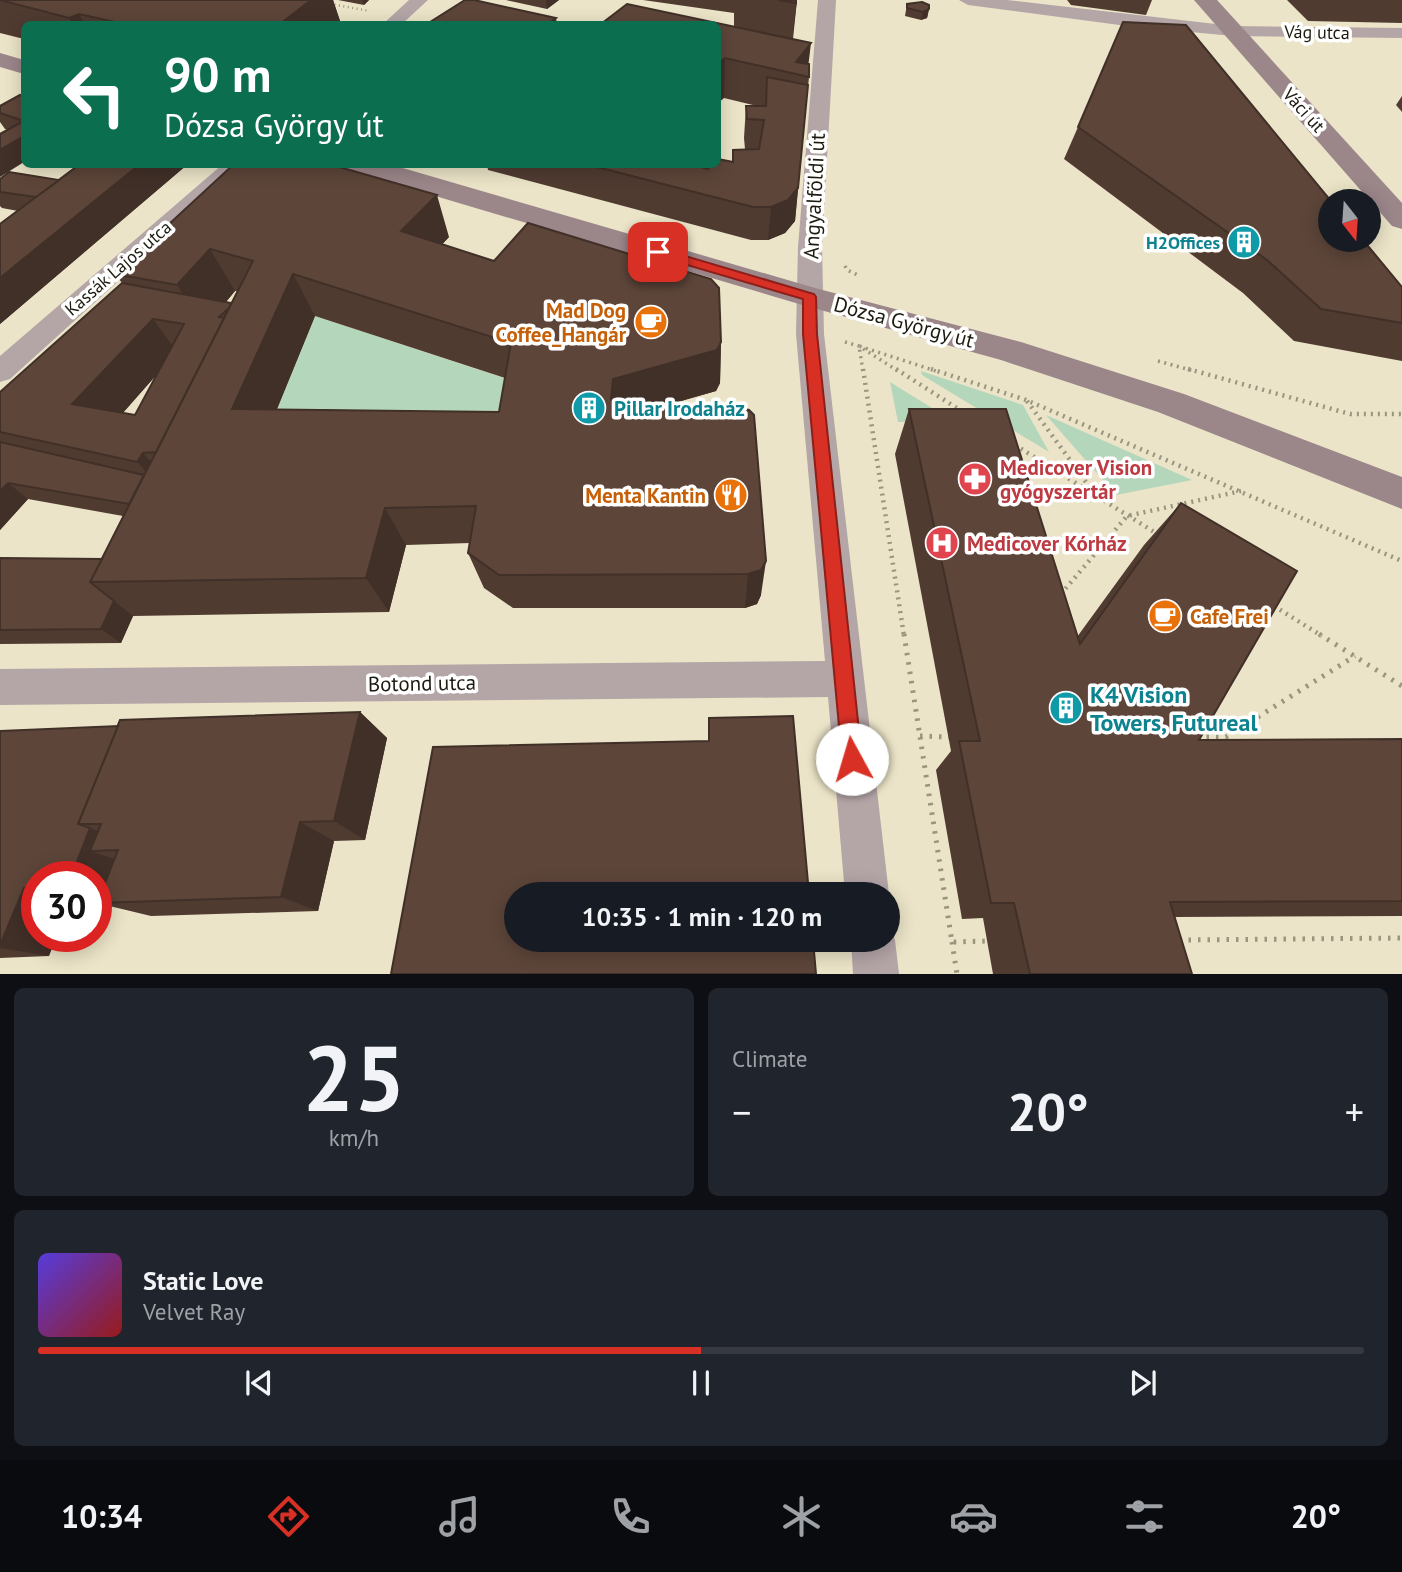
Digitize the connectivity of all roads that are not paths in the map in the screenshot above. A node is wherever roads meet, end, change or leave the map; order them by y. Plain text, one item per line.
1 (419, 0) edge
2 (827, 0) edge
3 (968, 0) edge
4 (1205, 0) edge
5 (396, 21) edge
6 (1233, 31) junction
7 (1402, 33) edge
8 (0, 60) edge
9 (21, 67) edge
10 (232, 168) edge
11 (372, 168) edge
12 (1402, 220) edge
13 (810, 297) junction
14 (0, 372) edge
15 (1402, 493) edge
16 (844, 678) junction
17 (0, 687) edge
18 (866, 882) edge
19 (874, 952) edge
20 (876, 974) edge

1 - 5 street
2 - 13 street, Angyalföldi út
3 - 6 street, Vág utca
4 - 6 main road, Váci út
6 - 7 street, Vág utca
6 - 12 main road, Váci út
8 - 9 main road
10 - 14 street, Kassák Lajos utca
11 - 13 main road, Dózsa György út
13 - 15 main road, Dózsa György út
13 - 16 street, Angyalföldi út
16 - 17 street, Botond utca
16 - 18 street, Angyalföldi út
19 - 20 street

